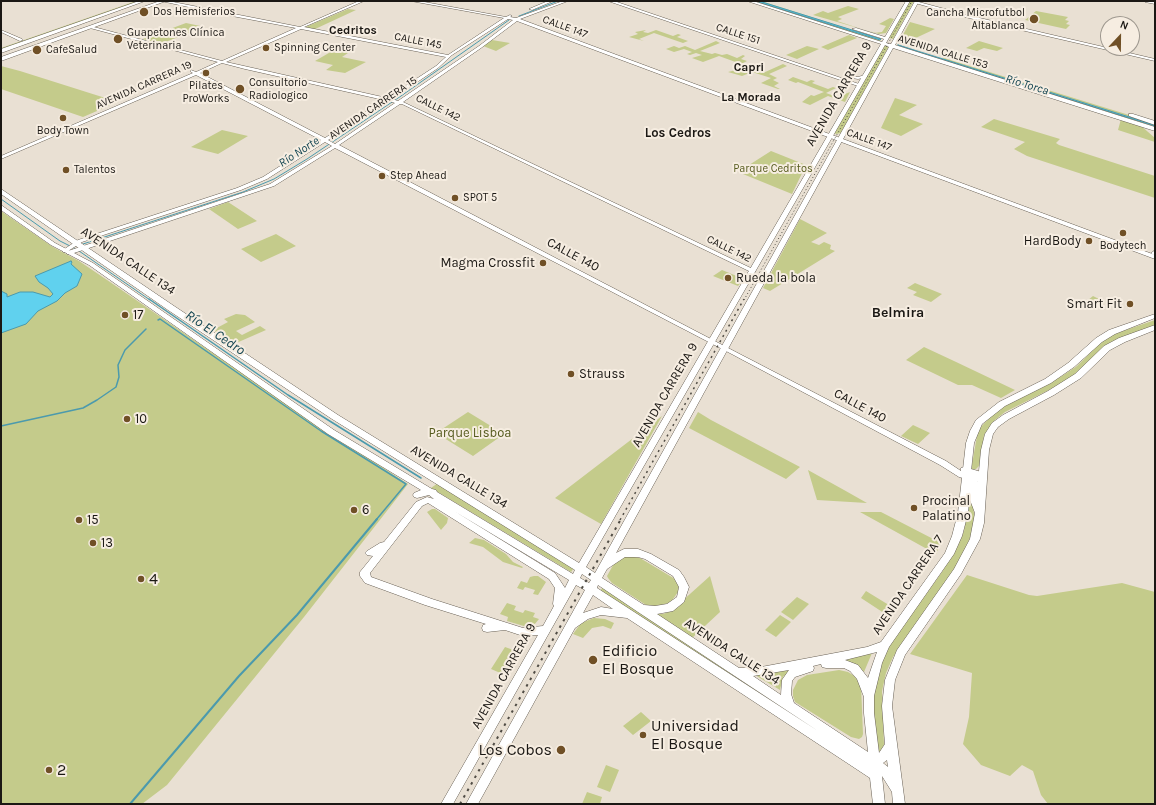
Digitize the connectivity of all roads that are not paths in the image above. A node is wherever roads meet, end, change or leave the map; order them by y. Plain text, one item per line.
1 (134, 1) edge
2 (143, 1) edge
3 (154, 1) edge
4 (163, 1) edge
5 (355, 1) edge
6 (362, 1) edge
7 (413, 1) edge
8 (422, 1) edge
9 (551, 1) edge
10 (566, 1) edge
11 (610, 1) edge
12 (616, 1) edge
13 (749, 1) edge
14 (763, 1) edge
15 (908, 1) edge
16 (1146, 1) edge
17 (916, 2) edge
18 (1155, 3) edge
19 (637, 9) junction
20 (509, 17) junction
21 (518, 19) junction
22 (91, 27) junction
23 (295, 27) junction
24 (301, 28) junction
25 (1, 31) edge
26 (1, 34) edge
27 (888, 34) junction
28 (874, 35) junction
29 (19, 41) junction
30 (884, 43) junction
31 (892, 45) junction
32 (1, 47) edge
33 (1, 51) edge
34 (448, 56) junction
35 (1, 58) edge
36 (1155, 60) edge
37 (218, 62) junction
38 (194, 72) junction
39 (865, 76) junction
40 (850, 79) junction
41 (860, 85) junction
42 (389, 99) junction
43 (399, 102) junction
44 (1155, 123) edge
45 (1155, 128) edge
46 (824, 131) joint
47 (832, 133) junction
48 (840, 138) junction
49 (327, 141) junction
50 (335, 145) junction
51 (1, 154) edge
52 (1, 158) edge
53 (1, 191) edge
54 (1, 207) edge
55 (75, 248) junction
56 (1155, 254) edge
57 (752, 271) junction
58 (1155, 316) edge
59 (1155, 327) edge
60 (713, 342) junction
61 (725, 348) junction
62 (288, 387) junction
63 (276, 393) junction
64 (968, 475) junction
65 (429, 476) junction
66 (982, 477) junction
67 (424, 487) junction
68 (433, 492) junction
69 (417, 495) dead end
70 (440, 504) junction
71 (409, 505) dead end
72 (456, 506) junction
73 (979, 513) junction
74 (408, 517) junction
75 (474, 526) junction
76 (390, 541) junction
77 (516, 552) junction
78 (370, 553) dead end
79 (541, 558) junction
80 (582, 569) junction
81 (599, 575) junction
82 (576, 579) junction
83 (591, 589) junction
84 (557, 610) junction
85 (636, 612) junction
86 (508, 627) junction
87 (487, 628) dead end
88 (570, 628) junction
89 (546, 629) junction
90 (885, 645) junction
91 (736, 671) junction
92 (869, 696) junction
93 (789, 706) junction
94 (891, 746) junction
95 (874, 762) junction
96 (861, 766) junction
97 (876, 775) junction
98 (897, 791) junction
99 (447, 804) edge
100 (472, 804) edge
101 (879, 804) edge
102 (899, 804) edge

1 - 29 highway
2 - 33 highway
3 - 35 highway
4 - 22 highway
4 - 23 main road, CALLE 145
5 - 23 main road, AVENIDA CARRERA 19
6 - 24 main road, AVENIDA CARRERA 19
7 - 20 main road, CALLE 147
8 - 20 main road, CALLE 147
9 - 20 main road, AVENIDA CARRERA 15
10 - 21 main road, AVENIDA CARRERA 15
11 - 19 main road, CALLE 151
12 - 19 main road, CALLE 151
13 - 30 main road
14 - 28 main road, AVENIDA CALLE 153
15 - 27 main road, AVENIDA CARRERA 9
16 - 18 main road
17 - 31 main road, AVENIDA CARRERA 9
17 - 36 main road
19 - 40 main road, CALLE 151
20 - 21 main road, CALLE 147
20 - 34 main road, AVENIDA CARRERA 15
21 - 43 main road, AVENIDA CARRERA 15
21 - 46 main road, CALLE 147
21 - 47 main road, CALLE 147
22 - 35 highway
22 - 37 main road, CALLE 142
23 - 24 main road, CALLE 145
23 - 37 main road, AVENIDA CARRERA 19
24 - 34 main road, CALLE 145
24 - 37 main road, AVENIDA CARRERA 19
25 - 29 main road
26 - 29 main road
27 - 28 main road
27 - 30 main road, AVENIDA CARRERA 9
28 - 30 main road, AVENIDA CALLE 153
29 - 32 highway
30 - 31 main road, AVENIDA CALLE 153
30 - 39 main road, AVENIDA CARRERA 9
31 - 44 main road, AVENIDA CALLE 153
31 - 45 main road, AVENIDA CALLE 153
31 - 48 main road, AVENIDA CARRERA 9
34 - 42 main road, AVENIDA CARRERA 15
37 - 38 main road, AVENIDA CARRERA 19
37 - 42 main road, CALLE 142
38 - 49 main road, CALLE 140
38 - 51 main road, AVENIDA CARRERA 19
38 - 52 main road, AVENIDA CARRERA 19
39 - 40 main road, CALLE 151
39 - 41 main road, AVENIDA CARRERA 9
40 - 41 main road, CALLE 151
41 - 47 main road, AVENIDA CARRERA 9
42 - 43 main road, CALLE 142
42 - 49 main road, AVENIDA CARRERA 15
43 - 50 main road, AVENIDA CARRERA 15
43 - 57 main road, CALLE 142
46 - 47 main road
47 - 48 main road, CALLE 147
47 - 57 main road, AVENIDA CARRERA 9
48 - 56 main road, CALLE 147
48 - 61 main road, AVENIDA CARRERA 9
49 - 50 main road, CALLE 140
49 - 55 main road, AVENIDA CARRERA 15
50 - 55 main road, AVENIDA CARRERA 15
50 - 60 main road, CALLE 140
53 - 55 main road, AVENIDA CALLE 134
54 - 55 main road, AVENIDA CALLE 134
55 - 62 main road, AVENIDA CALLE 134
55 - 63 main road, AVENIDA CALLE 134
57 - 60 main road, AVENIDA CARRERA 9
58 - 64 main road, AVENIDA CARRERA 7
59 - 66 main road
60 - 61 main road, CALLE 140
60 - 80 main road, AVENIDA CARRERA 9
61 - 64 main road, CALLE 140
61 - 81 main road, AVENIDA CARRERA 9
62 - 63 main road
62 - 65 main road, AVENIDA CALLE 134
63 - 67 main road, AVENIDA CALLE 134
64 - 66 main road, CALLE 140
64 - 73 main road
64 - 90 main road, AVENIDA CARRERA 7
65 - 67 main road
65 - 80 main road, AVENIDA CALLE 134
66 - 73 main road
67 - 68 main road, AVENIDA CALLE 134
68 - 69 main road
68 - 70 main road
68 - 72 main road, AVENIDA CALLE 134
70 - 74 main road
70 - 75 main road
71 - 74 main road
72 - 75 main road
72 - 79 main road, AVENIDA CALLE 134
73 - 94 main road
74 - 76 main road
75 - 77 main road
76 - 78 main road
76 - 86 main road
77 - 79 main road
77 - 84 main road
79 - 82 main road, AVENIDA CALLE 134
80 - 81 main road, AVENIDA CALLE 134
80 - 82 main road, AVENIDA CARRERA 9
81 - 83 main road, AVENIDA CARRERA 9
81 - 85 main road, AVENIDA CALLE 134
81 - 85 main road
82 - 83 main road, AVENIDA CALLE 134
82 - 84 main road, AVENIDA CARRERA 9
83 - 85 main road, AVENIDA CALLE 134
83 - 88 main road, AVENIDA CARRERA 9
84 - 89 main road, AVENIDA CARRERA 9
85 - 88 main road
85 - 91 main road, AVENIDA CALLE 134
85 - 96 main road, AVENIDA CALLE 134
86 - 87 main road
86 - 89 main road
88 - 100 main road, AVENIDA CARRERA 9
89 - 99 main road, AVENIDA CARRERA 9
90 - 91 main road
90 - 92 main road, AVENIDA CARRERA 7
91 - 93 main road, AVENIDA CALLE 134
92 - 93 main road
92 - 95 main road, AVENIDA CARRERA 7
93 - 95 main road, AVENIDA CALLE 134
94 - 95 main road
94 - 98 main road
95 - 96 main road
95 - 97 main road, AVENIDA CARRERA 7
95 - 98 main road, AVENIDA CALLE 134
96 - 97 main road, AVENIDA CALLE 134
97 - 101 main road, AVENIDA CARRERA 7
98 - 102 main road

